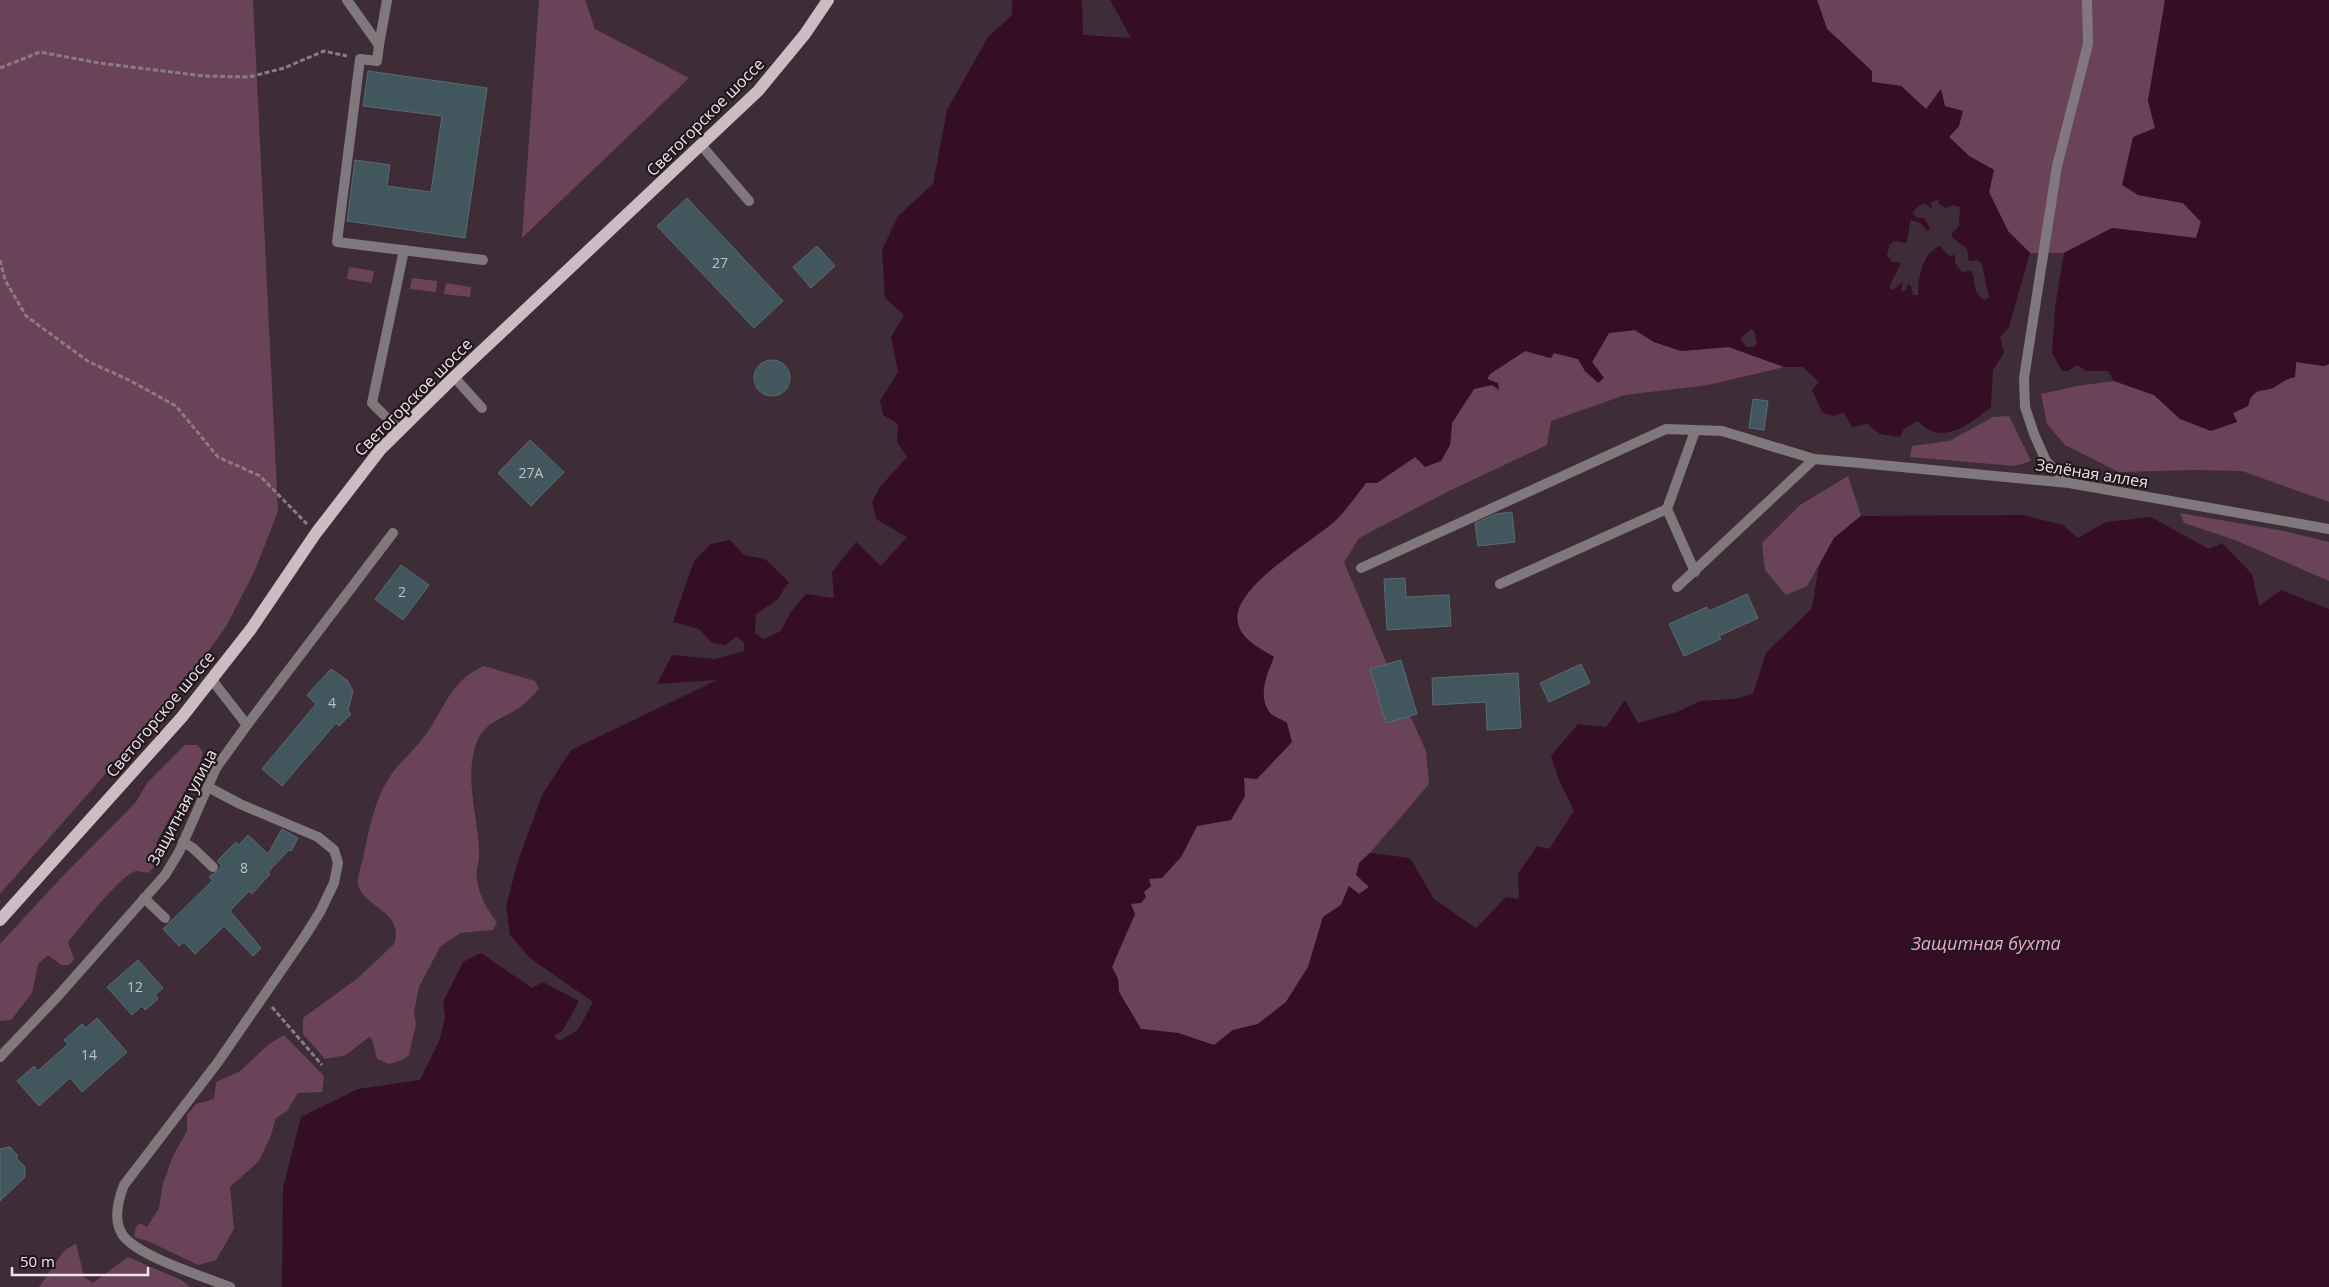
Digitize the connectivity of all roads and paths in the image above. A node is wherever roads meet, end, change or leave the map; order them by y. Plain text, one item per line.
1 (346, 0) edge
2 (387, 0) edge
3 (828, 0) edge
4 (2087, 0) edge
5 (378, 45) junction
6 (360, 59) junction
7 (0, 68) edge
8 (701, 145) junction
9 (749, 201) dead end
10 (404, 250) junction
11 (0, 260) edge
12 (483, 260) dead end
13 (454, 377) junction
14 (482, 408) dead end
15 (399, 430) junction
16 (1695, 431) junction
17 (1814, 459) junction
18 (2069, 483) junction
19 (1667, 508) junction
20 (2329, 529) edge
21 (316, 533) junction
22 (393, 533) dead end
23 (1361, 568) dead end
24 (1695, 572) junction
25 (1500, 584) dead end
26 (1677, 587) dead end
27 (212, 680) junction
28 (247, 725) junction
29 (208, 788) junction
30 (183, 842) junction
31 (213, 867) dead end
32 (144, 898) junction
33 (165, 918) dead end
34 (0, 920) edge
35 (263, 998) junction
36 (0, 1057) edge
37 (322, 1065) dead end
38 (230, 1287) edge

1 - 5 street
2 - 5 street
3 - 8 main road, Светогорское шоссе
4 - 18 street
5 - 6 street
6 - 7 path
6 - 10 street
8 - 9 street
8 - 13 main road, Светогорское шоссе
10 - 12 street
10 - 15 street
11 - 21 path
13 - 14 street
13 - 15 main road, Светогорское шоссе
15 - 21 main road, Светогорское шоссе
16 - 17 street, Зелёная аллея
16 - 19 street
16 - 23 street, Зелёная аллея
17 - 18 street, Зелёная аллея
17 - 24 street
18 - 20 street, Зелёная аллея
19 - 24 street
19 - 25 street
21 - 27 main road, Светогорское шоссе
22 - 28 street, Защитная улица
24 - 26 street
27 - 28 street
27 - 34 main road, Светогорское шоссе
28 - 29 street, Защитная улица
29 - 30 street, Защитная улица
29 - 35 street
30 - 31 street
30 - 32 street, Защитная улица
32 - 33 street
32 - 36 street, Защитная улица
35 - 37 path
35 - 38 street

